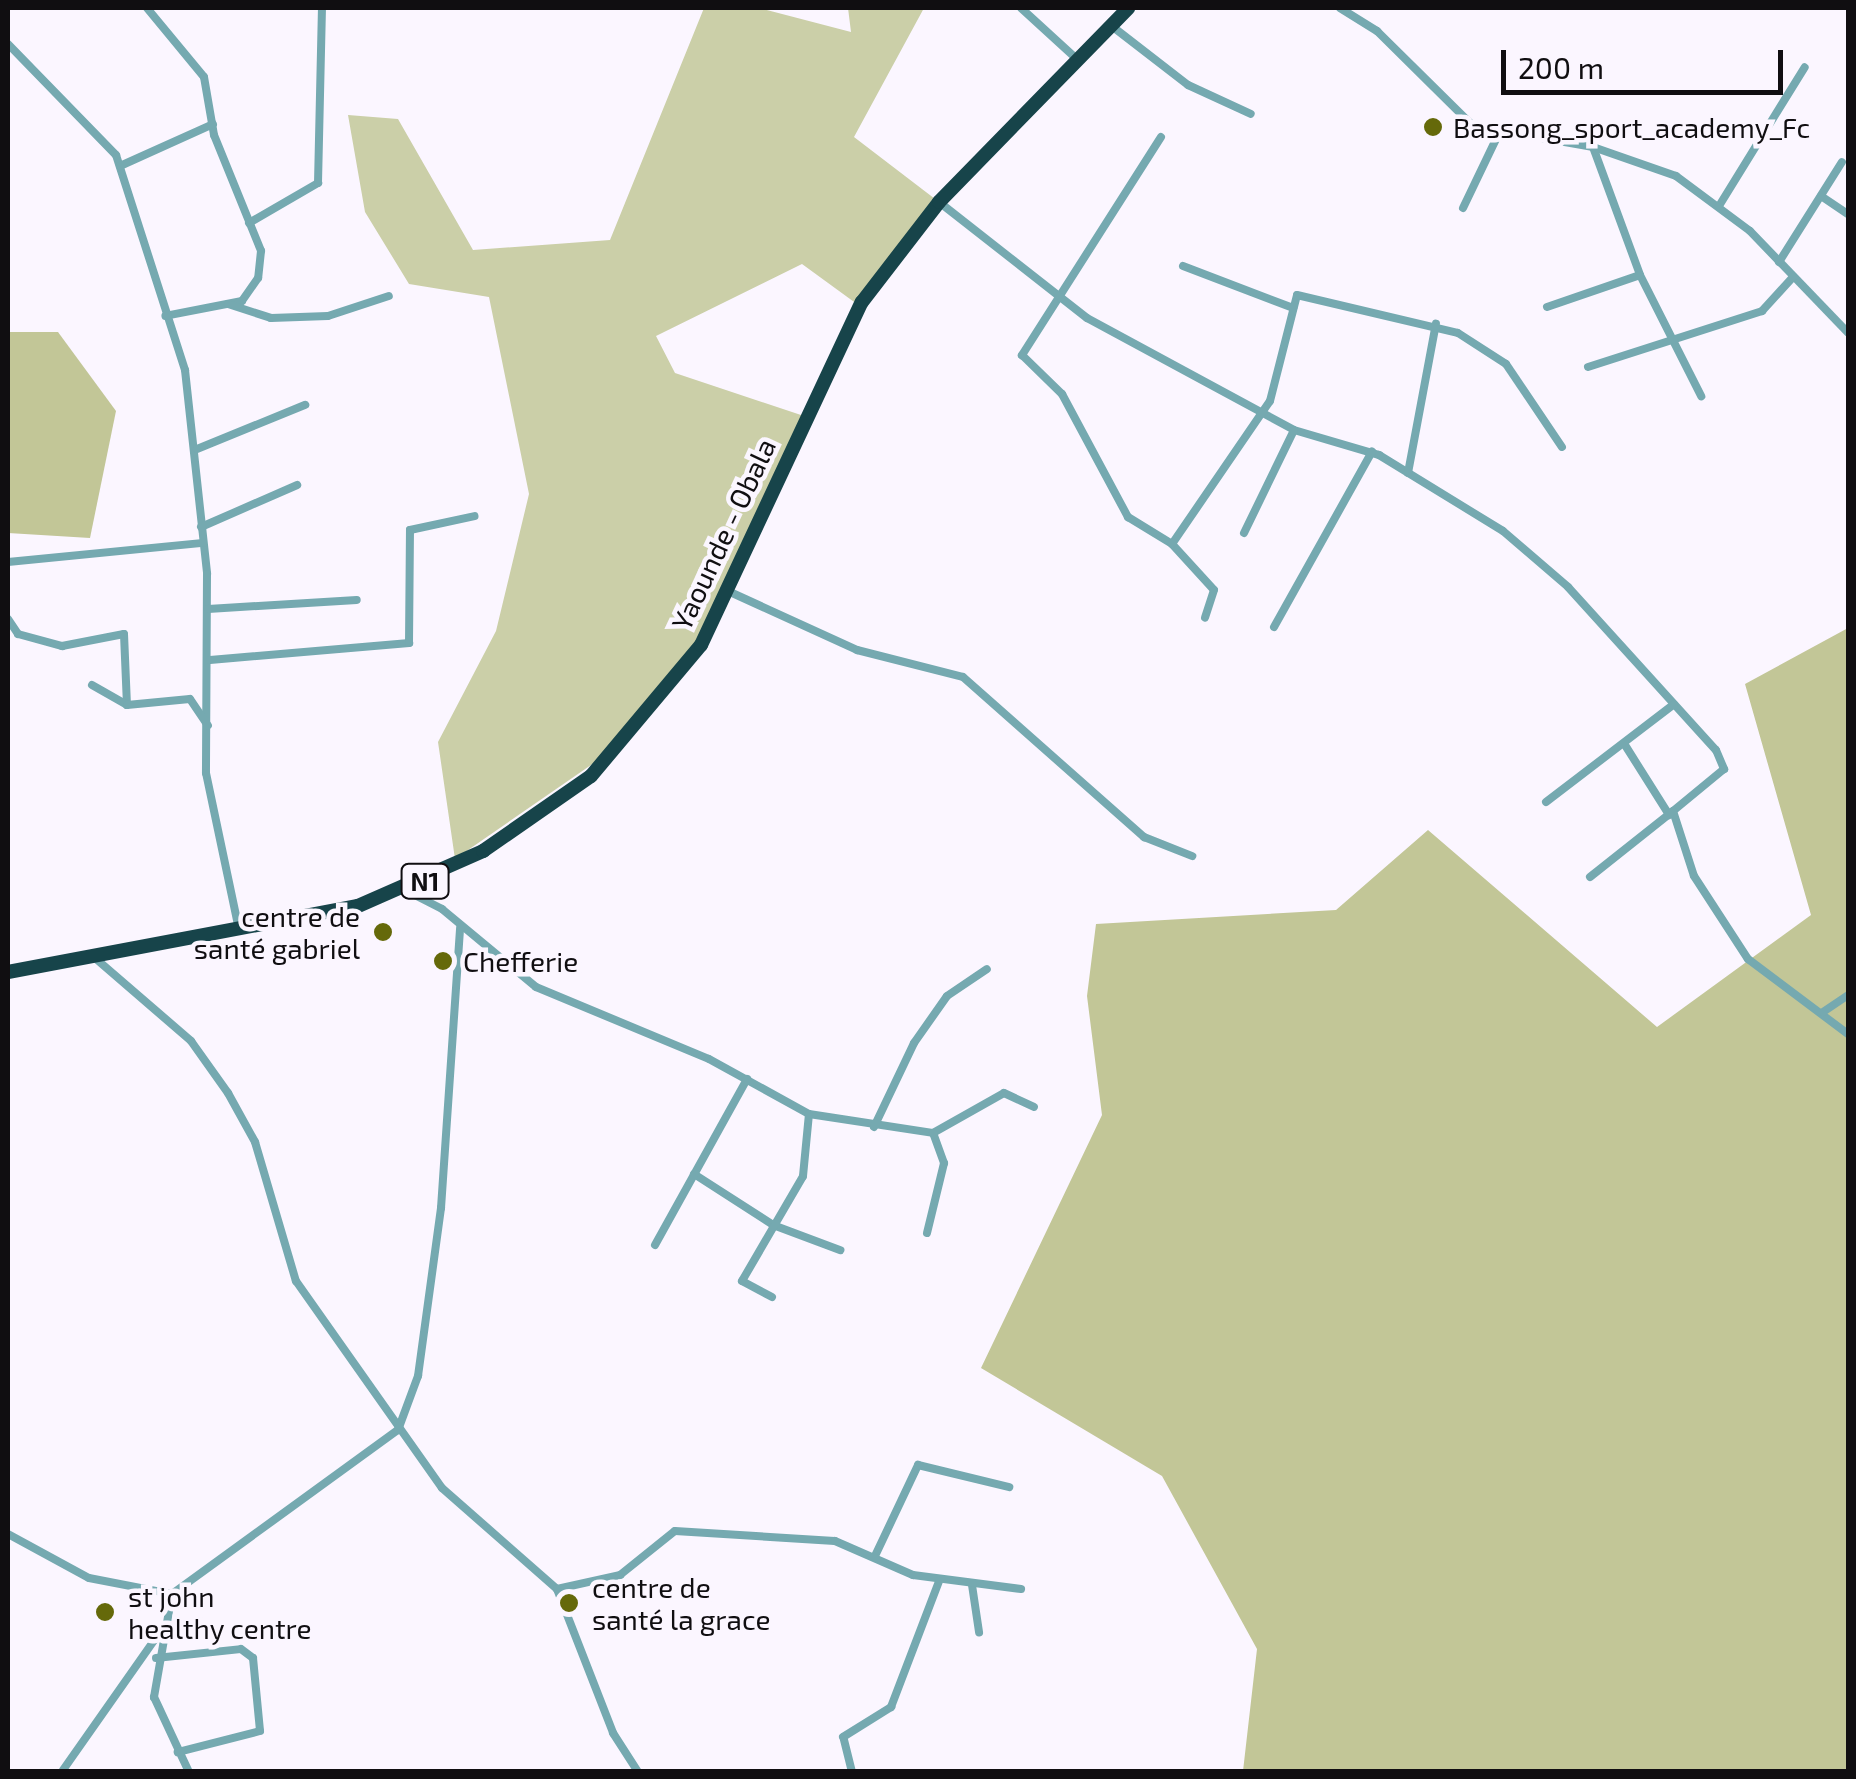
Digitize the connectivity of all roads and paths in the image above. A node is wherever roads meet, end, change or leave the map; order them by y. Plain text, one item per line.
1 (147, 8) edge
2 (322, 8) edge
3 (1021, 8) edge
4 (1128, 8) edge
5 (1340, 8) edge
6 (1113, 27) junction
7 (8, 44) edge
8 (1078, 60) junction
9 (1804, 68) dead end
10 (1251, 114) dead end
11 (213, 124) junction
12 (1498, 135) junction
13 (1161, 137) dead end
14 (1593, 147) junction
15 (1842, 162) dead end
16 (120, 166) junction
17 (1821, 196) junction
18 (940, 202) junction
19 (1718, 206) junction
20 (1463, 208) dead end
21 (1848, 214) edge
22 (249, 223) junction
23 (1780, 262) junction
24 (1183, 266) dead end
25 (1640, 275) junction
26 (1794, 277) junction
27 (1058, 294) junction
28 (388, 296) dead end
29 (228, 304) junction
30 (1547, 307) dead end
31 (1293, 308) junction
32 (165, 316) junction
33 (1436, 324) junction
34 (1848, 333) edge
35 (1675, 338) junction
36 (1588, 367) dead end
37 (1701, 396) dead end
38 (305, 405) dead end
39 (1260, 412) junction
40 (1294, 430) junction
41 (1562, 447) dead end
42 (197, 449) junction
43 (1372, 452) junction
44 (1408, 473) junction
45 (297, 485) dead end
46 (476, 516) dead end
47 (201, 527) junction
48 (1244, 533) dead end
49 (202, 543) junction
50 (1172, 544) junction
51 (8, 562) edge
52 (730, 592) junction
53 (356, 600) dead end
54 (208, 609) junction
55 (8, 618) edge
56 (1205, 618) dead end
57 (1274, 627) dead end
58 (210, 660) junction
59 (92, 686) dead end
60 (1674, 704) junction
61 (127, 705) junction
62 (208, 726) junction
63 (1625, 745) junction
64 (1546, 802) dead end
65 (1671, 813) junction
66 (1192, 856) dead end
67 (1590, 877) dead end
68 (403, 890) junction
69 (460, 928) junction
70 (240, 934) junction
71 (95, 958) junction
72 (987, 969) dead end
73 (8, 972) edge
74 (1848, 994) edge
75 (1823, 1012) junction
76 (1848, 1034) edge
77 (747, 1080) junction
78 (1034, 1107) dead end
79 (809, 1114) junction
80 (874, 1127) junction
81 (933, 1133) junction
82 (694, 1174) junction
83 (773, 1226) junction
84 (927, 1233) dead end
85 (655, 1245) dead end
86 (840, 1250) dead end
87 (772, 1297) dead end
88 (398, 1430) junction
89 (1009, 1487) dead end
90 (8, 1534) edge
91 (875, 1556) junction
92 (939, 1581) junction
93 (972, 1586) junction
94 (557, 1588) junction
95 (1021, 1590) dead end
96 (172, 1594) junction
97 (162, 1628) junction
98 (979, 1632) dead end
99 (156, 1658) junction
100 (178, 1752) junction
101 (62, 1770) edge
102 (189, 1772) edge
103 (638, 1772) edge
104 (852, 1772) edge

1 - 11 street
2 - 22 street
3 - 8 street
4 - 6 highway, Yaounde - Obala / N1
5 - 12 street
6 - 8 highway, Yaounde - Obala / N1
6 - 10 street
7 - 16 street
8 - 18 highway, Yaounde - Obala / N1
9 - 19 street
11 - 16 street
11 - 22 street
12 - 14 street
12 - 20 street
13 - 27 street
14 - 19 street
14 - 25 street
15 - 17 street
16 - 32 street
17 - 21 street
17 - 23 street
18 - 27 street
18 - 52 highway, Yaounde - Obala / N1
19 - 23 street
22 - 29 street
23 - 26 street
24 - 31 street
25 - 30 street
25 - 35 street
26 - 34 street
26 - 35 street
27 - 39 street
27 - 50 street
28 - 29 street
29 - 32 street
31 - 33 street
31 - 39 street
32 - 42 street
33 - 41 street
33 - 44 street
35 - 36 street
35 - 37 street
38 - 42 street
39 - 40 street
39 - 50 street
40 - 43 street
40 - 48 street
42 - 47 street
43 - 44 street
43 - 57 street
44 - 60 street
45 - 47 street
46 - 58 street
47 - 49 street
49 - 51 street
49 - 54 street
50 - 56 street
52 - 66 street
52 - 68 highway, Yaounde - Obala / N1
53 - 54 street
54 - 58 street
55 - 61 street
58 - 62 street
59 - 61 street
60 - 63 street
60 - 65 street
61 - 62 street
62 - 70 street
63 - 64 street
63 - 65 street
65 - 67 street
65 - 75 street
68 - 69 street
68 - 70 highway, Yaounde - Obala / N1
69 - 77 street
69 - 88 street
70 - 71 highway, Yaounde - Obala / N1
71 - 73 highway, Yaounde - Obala / N1
71 - 88 street
72 - 80 street
74 - 75 street
75 - 76 street
77 - 79 street
77 - 82 street
78 - 81 street
79 - 80 street
79 - 83 street
80 - 81 street
81 - 84 street
82 - 83 street
82 - 85 street
83 - 86 street
83 - 87 street
88 - 94 street
88 - 96 street
89 - 91 street
90 - 96 street
91 - 92 street
91 - 94 street
92 - 93 street
92 - 104 street
93 - 95 street
93 - 98 street
94 - 103 street
96 - 97 street
97 - 99 street
97 - 101 street
99 - 100 street
99 - 100 street
100 - 102 street

